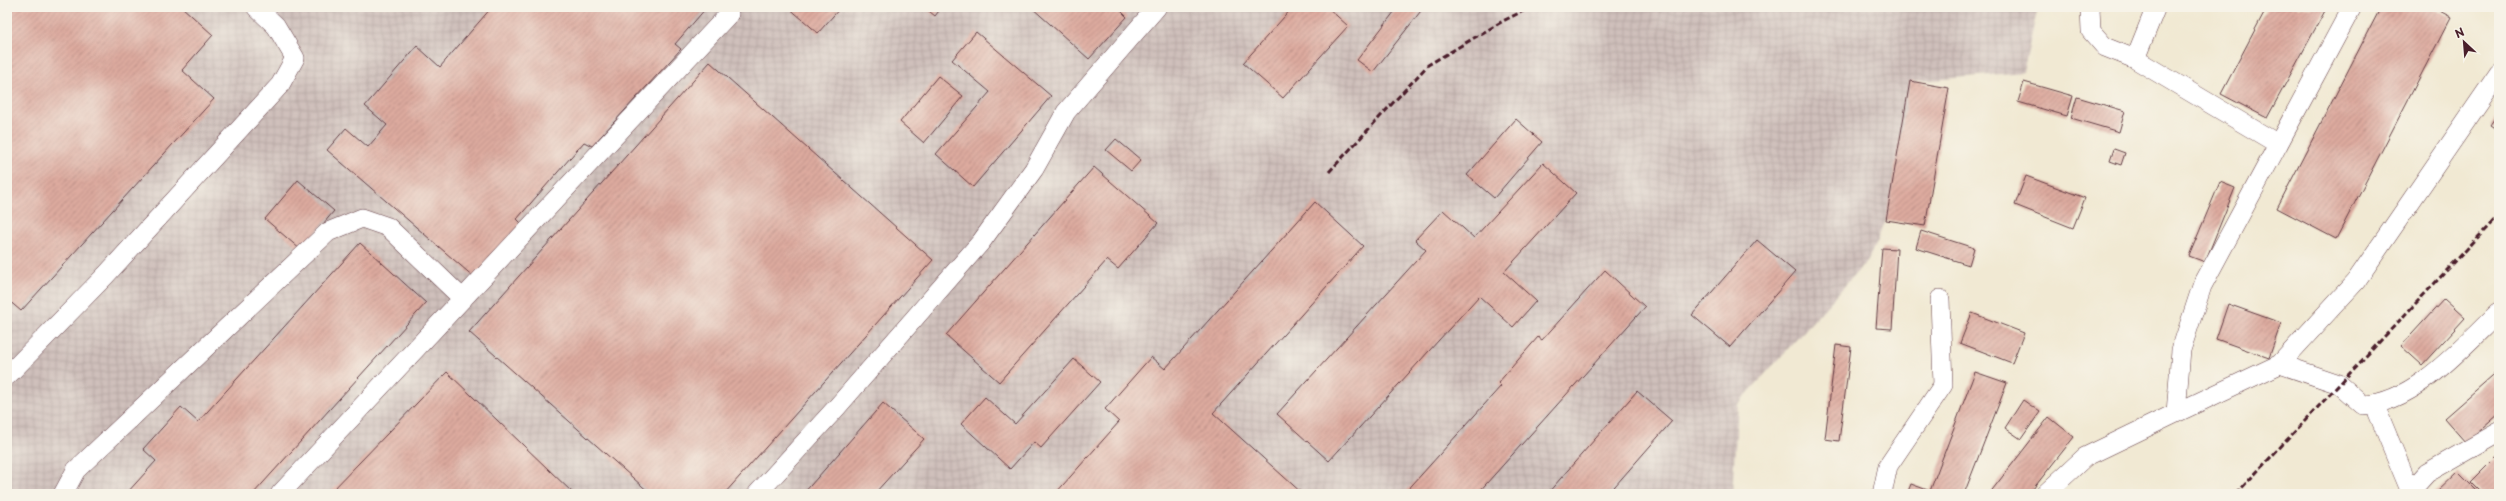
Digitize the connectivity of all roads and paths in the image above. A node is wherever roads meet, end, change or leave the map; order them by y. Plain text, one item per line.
1 (256, 7) edge
2 (1157, 7) edge
3 (2090, 7) edge
4 (2156, 7) edge
5 (2352, 7) edge
6 (729, 14) dead end
7 (2135, 59) junction
8 (2499, 73) edge
9 (2278, 144) junction
10 (463, 298) junction
11 (1940, 299) dead end
12 (2499, 312) edge
13 (2280, 364) junction
14 (7, 376) edge
15 (2377, 404) junction
16 (2176, 413) junction
17 (2499, 432) edge
18 (2409, 492) edge
19 (62, 494) edge
20 (280, 494) edge
21 (757, 494) edge
22 (1882, 494) edge
23 (2045, 494) edge

1 - 14 street
2 - 21 street
3 - 7 street
4 - 7 street
5 - 9 street
6 - 10 street
7 - 9 street
8 - 13 street
9 - 16 street
10 - 19 street
10 - 20 street
11 - 22 street
12 - 15 street
13 - 15 street
13 - 16 street
15 - 18 street
16 - 23 street
17 - 18 street

